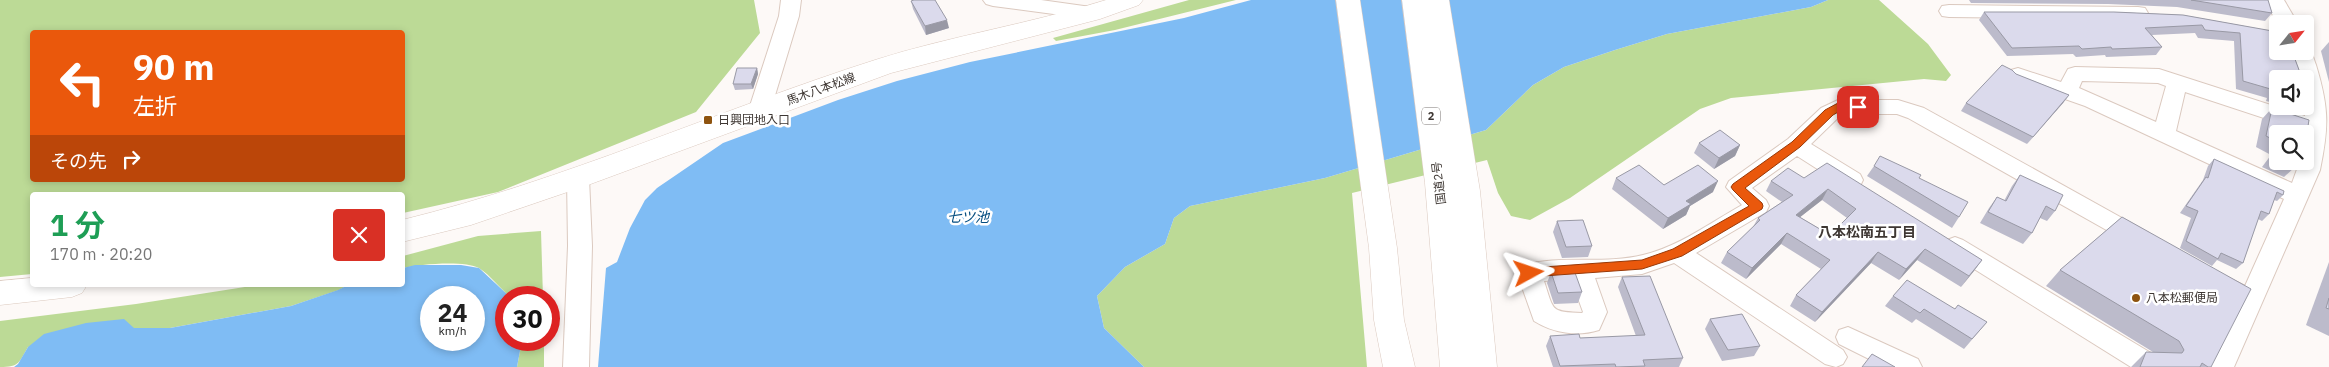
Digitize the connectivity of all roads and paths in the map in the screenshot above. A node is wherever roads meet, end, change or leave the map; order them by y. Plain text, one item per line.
1 (791, 0) edge
2 (993, 0) edge
3 (1131, 0) edge
4 (1348, 0) edge
5 (1414, 0) edge
6 (1437, 0) edge
7 (2274, 0) edge
8 (1949, 12) dead end
9 (1091, 13) junction
10 (2157, 14) edge
11 (2283, 15) edge
12 (2304, 60) edge
13 (2018, 75) edge
14 (2176, 82) junction
15 (2066, 92) junction
16 (759, 112) junction
17 (2316, 127) junction
18 (2164, 134) junction
19 (1796, 145) junction
20 (578, 178) junction
21 (1871, 193) edge
22 (2298, 196) junction
23 (405, 230) edge
24 (1938, 235) edge
25 (2156, 248) edge
26 (1677, 253) junction
27 (1579, 268) dead end
28 (2199, 272) edge
29 (54, 287) edge
30 (0, 293) edge
31 (2250, 301) junction
32 (1831, 362) edge
33 (576, 367) edge
34 (1398, 367) edge
35 (1456, 367) edge
36 (1481, 367) edge
37 (1909, 367) edge
38 (2152, 367) edge
39 (2221, 367) edge

1 - 16 street
2 - 9 street
3 - 9 main road, 馬木八本松線
4 - 34 main road
5 - 35 main road, 国道2号 / 2
6 - 36 main road
7 - 11 street
8 - 10 street
9 - 16 main road, 馬木八本松線
12 - 17 street
13 - 15 street
14 - 15 street
14 - 17 street
14 - 18 street
15 - 18 street
16 - 20 main road, 馬木八本松線
17 - 22 street
18 - 22 street
19 - 21 street
19 - 25 street
19 - 26 street
20 - 23 main road, 馬木八本松線
20 - 33 street
22 - 31 street
24 - 38 street
26 - 27 street
26 - 32 street
28 - 31 street
29 - 30 main road
31 - 39 street
32 - 37 street

